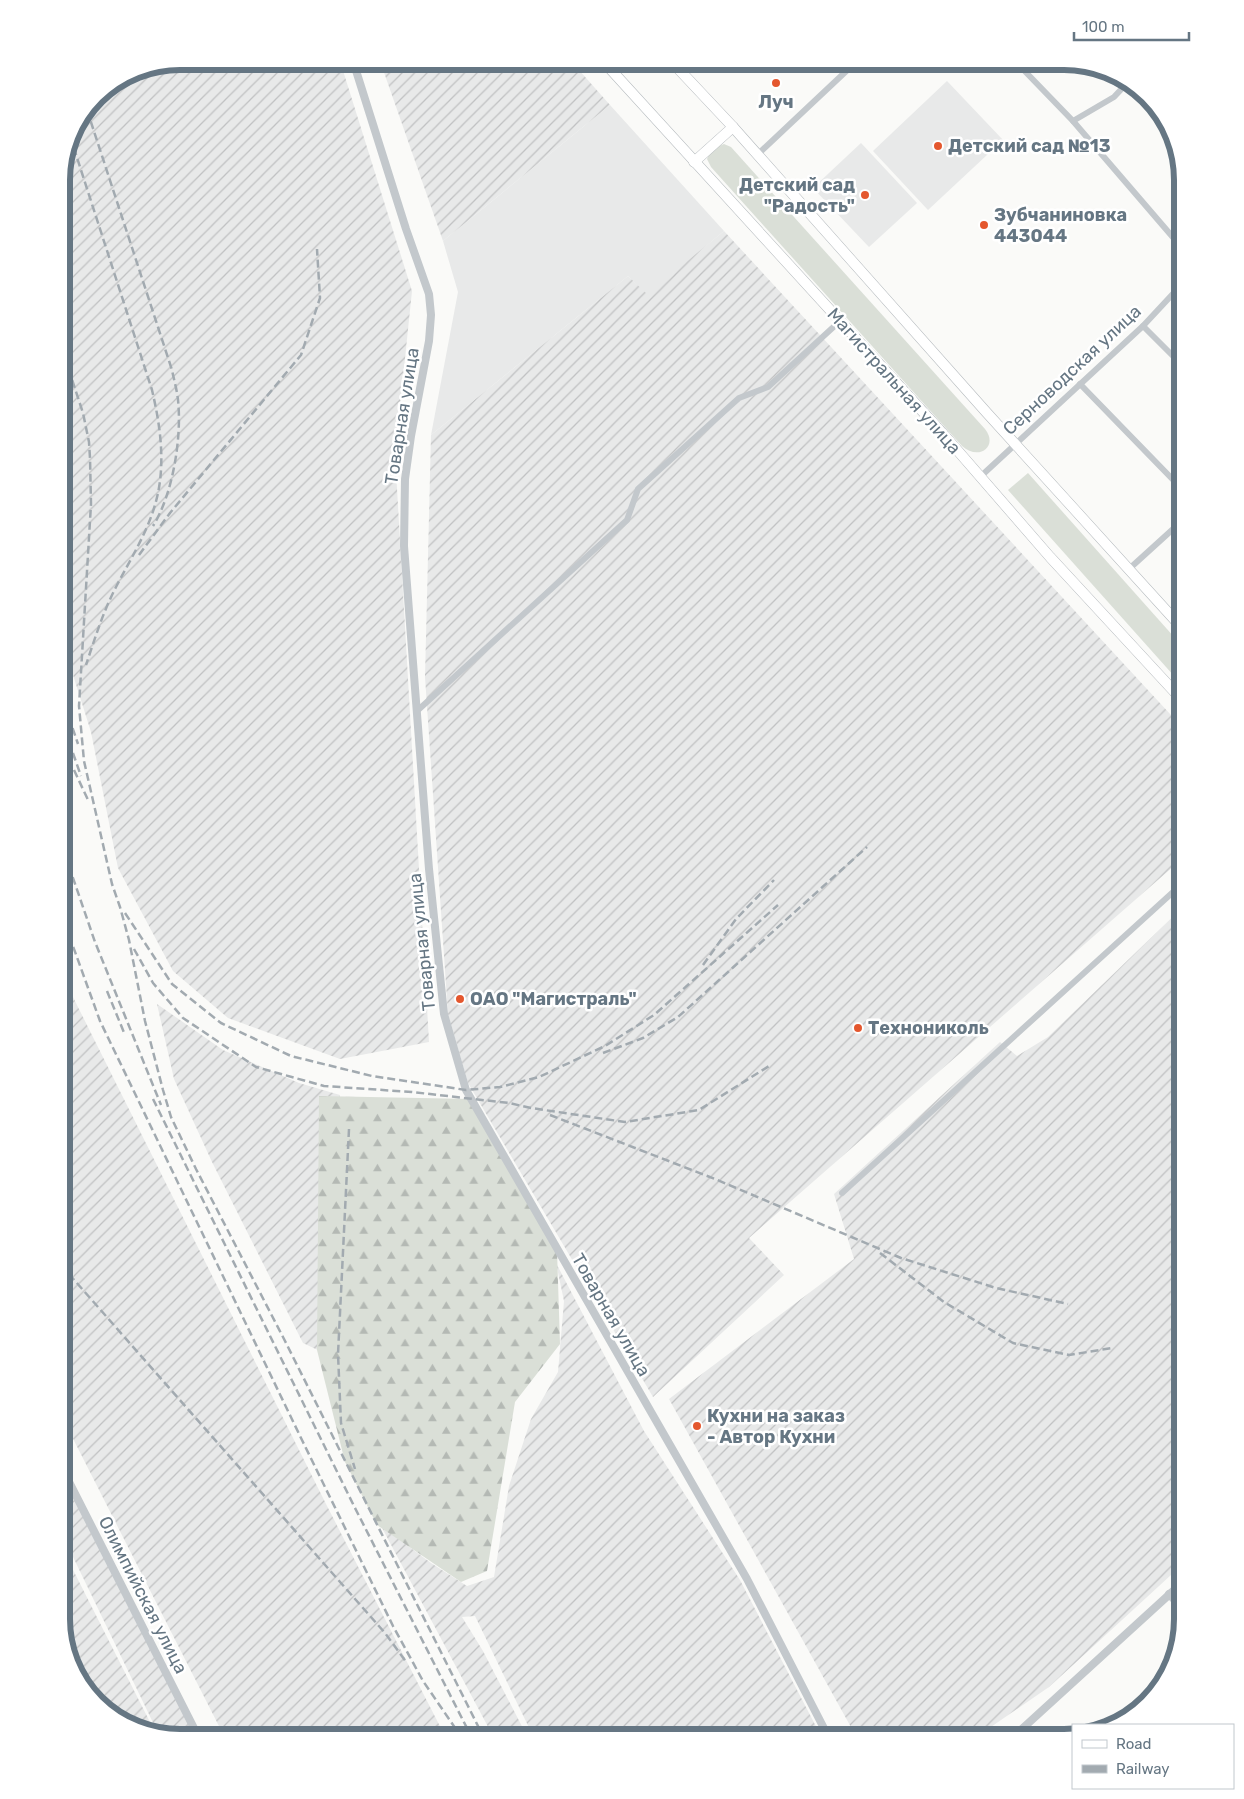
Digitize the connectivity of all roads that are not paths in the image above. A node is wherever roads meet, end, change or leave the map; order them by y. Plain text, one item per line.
1 (356, 70) edge
2 (611, 70) edge
3 (679, 70) edge
4 (847, 70) edge
5 (1023, 70) edge
6 (1123, 88) edge
7 (1073, 122) junction
8 (733, 127) junction
9 (757, 155) junction
10 (694, 162) junction
11 (1174, 239) edge
12 (1174, 293) edge
13 (840, 321) junction
14 (1143, 326) junction
15 (1174, 357) edge
16 (1080, 384) junction
17 (1016, 444) junction
18 (980, 477) junction
19 (1174, 481) edge
20 (1174, 528) edge
21 (1129, 569) junction
22 (1174, 619) edge
23 (1174, 691) edge
24 (416, 711) junction
25 (1174, 891) edge
26 (842, 1193) dead end
27 (70, 1484) edge
28 (1174, 1590) edge
29 (1169, 1594) junction
30 (1174, 1599) edge
31 (194, 1729) edge
32 (824, 1729) edge
33 (1022, 1729) edge

1 - 24 street, Товарная улица
2 - 10 main road, Магистральная улица
3 - 8 main road
4 - 9 street
5 - 7 street
6 - 7 street
7 - 11 street
8 - 9 main road
8 - 10 main road
9 - 17 main road
10 - 13 main road, Магистральная улица
12 - 14 street, Серноводская улица
13 - 18 main road, Магистральная улица
13 - 24 street
14 - 15 street
14 - 16 street, Серноводская улица
16 - 17 street, Серноводская улица
16 - 19 street
17 - 18 street, Серноводская улица
17 - 21 main road
18 - 23 main road, Магистральная улица
20 - 21 street
21 - 22 main road
24 - 32 street, Товарная улица
25 - 26 street
27 - 31 street, Олимпийская улица
28 - 29 street
29 - 30 street
29 - 33 street

